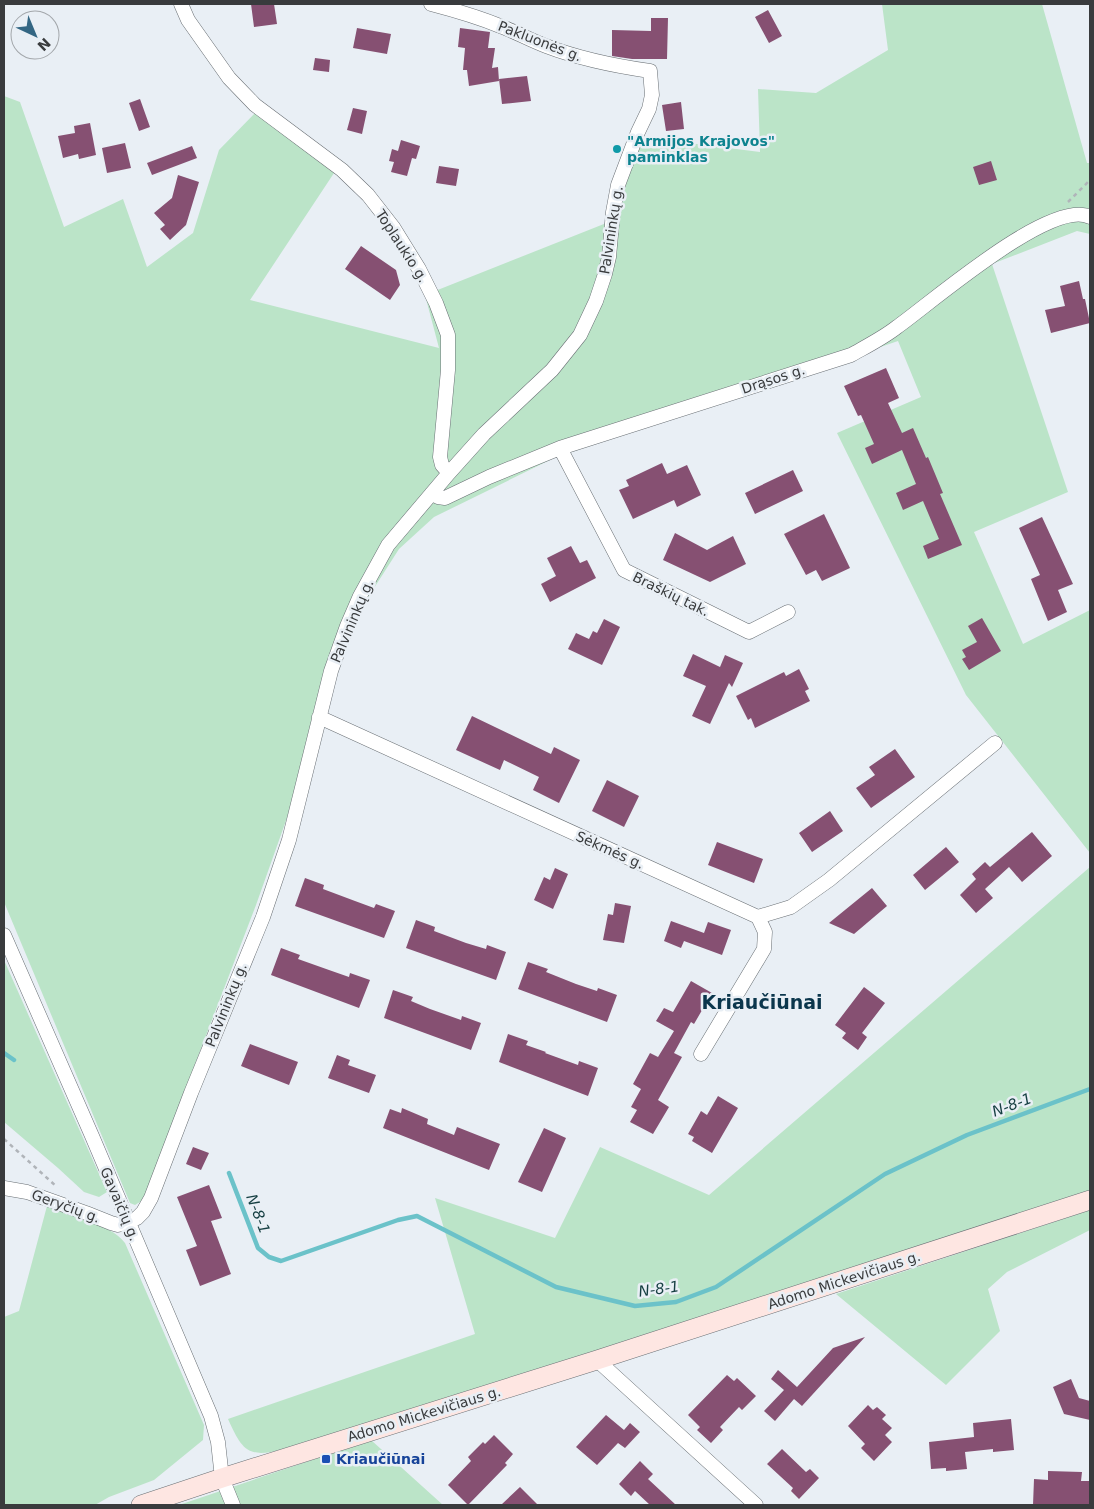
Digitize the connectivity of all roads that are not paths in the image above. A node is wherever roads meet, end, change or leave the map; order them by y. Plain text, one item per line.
1 (181, 4) edge
2 (431, 4) edge
3 (650, 71) joint
4 (1090, 217) edge
5 (560, 448) junction
6 (449, 473) junction
7 (432, 493) junction
8 (788, 612) dead end
9 (319, 718) junction
10 (995, 743) dead end
11 (758, 918) junction
12 (4, 935) edge
13 (701, 1054) dead end
14 (4, 1188) edge
15 (1090, 1200) edge
16 (128, 1223) junction
17 (597, 1360) junction
18 (222, 1478) junction
19 (141, 1505) edge
20 (233, 1505) edge
21 (756, 1505) edge

1 - 6 street, Toplaukio g.
2 - 3 street, Pakluonės g.
3 - 6 street, Palvininkų g.
4 - 5 street, Drąsos g.
5 - 7 street, Drąsos g.
5 - 8 street, Braškių tak.
6 - 7 street, Palvininkų g.
7 - 9 street, Palvininkų g.
9 - 11 street, Sėkmės g.
9 - 16 street, Palvininkų g.
10 - 11 street
11 - 13 street
12 - 16 street, Gavaičių g.
14 - 16 street, Geryčių g.
15 - 17 main road, Adomo Mickevičiaus g.
16 - 18 street, Gavaičių g.
17 - 18 main road, Adomo Mickevičiaus g.
17 - 21 street
18 - 19 main road, Adomo Mickevičiaus g.
18 - 20 street, Gavaičių g.

